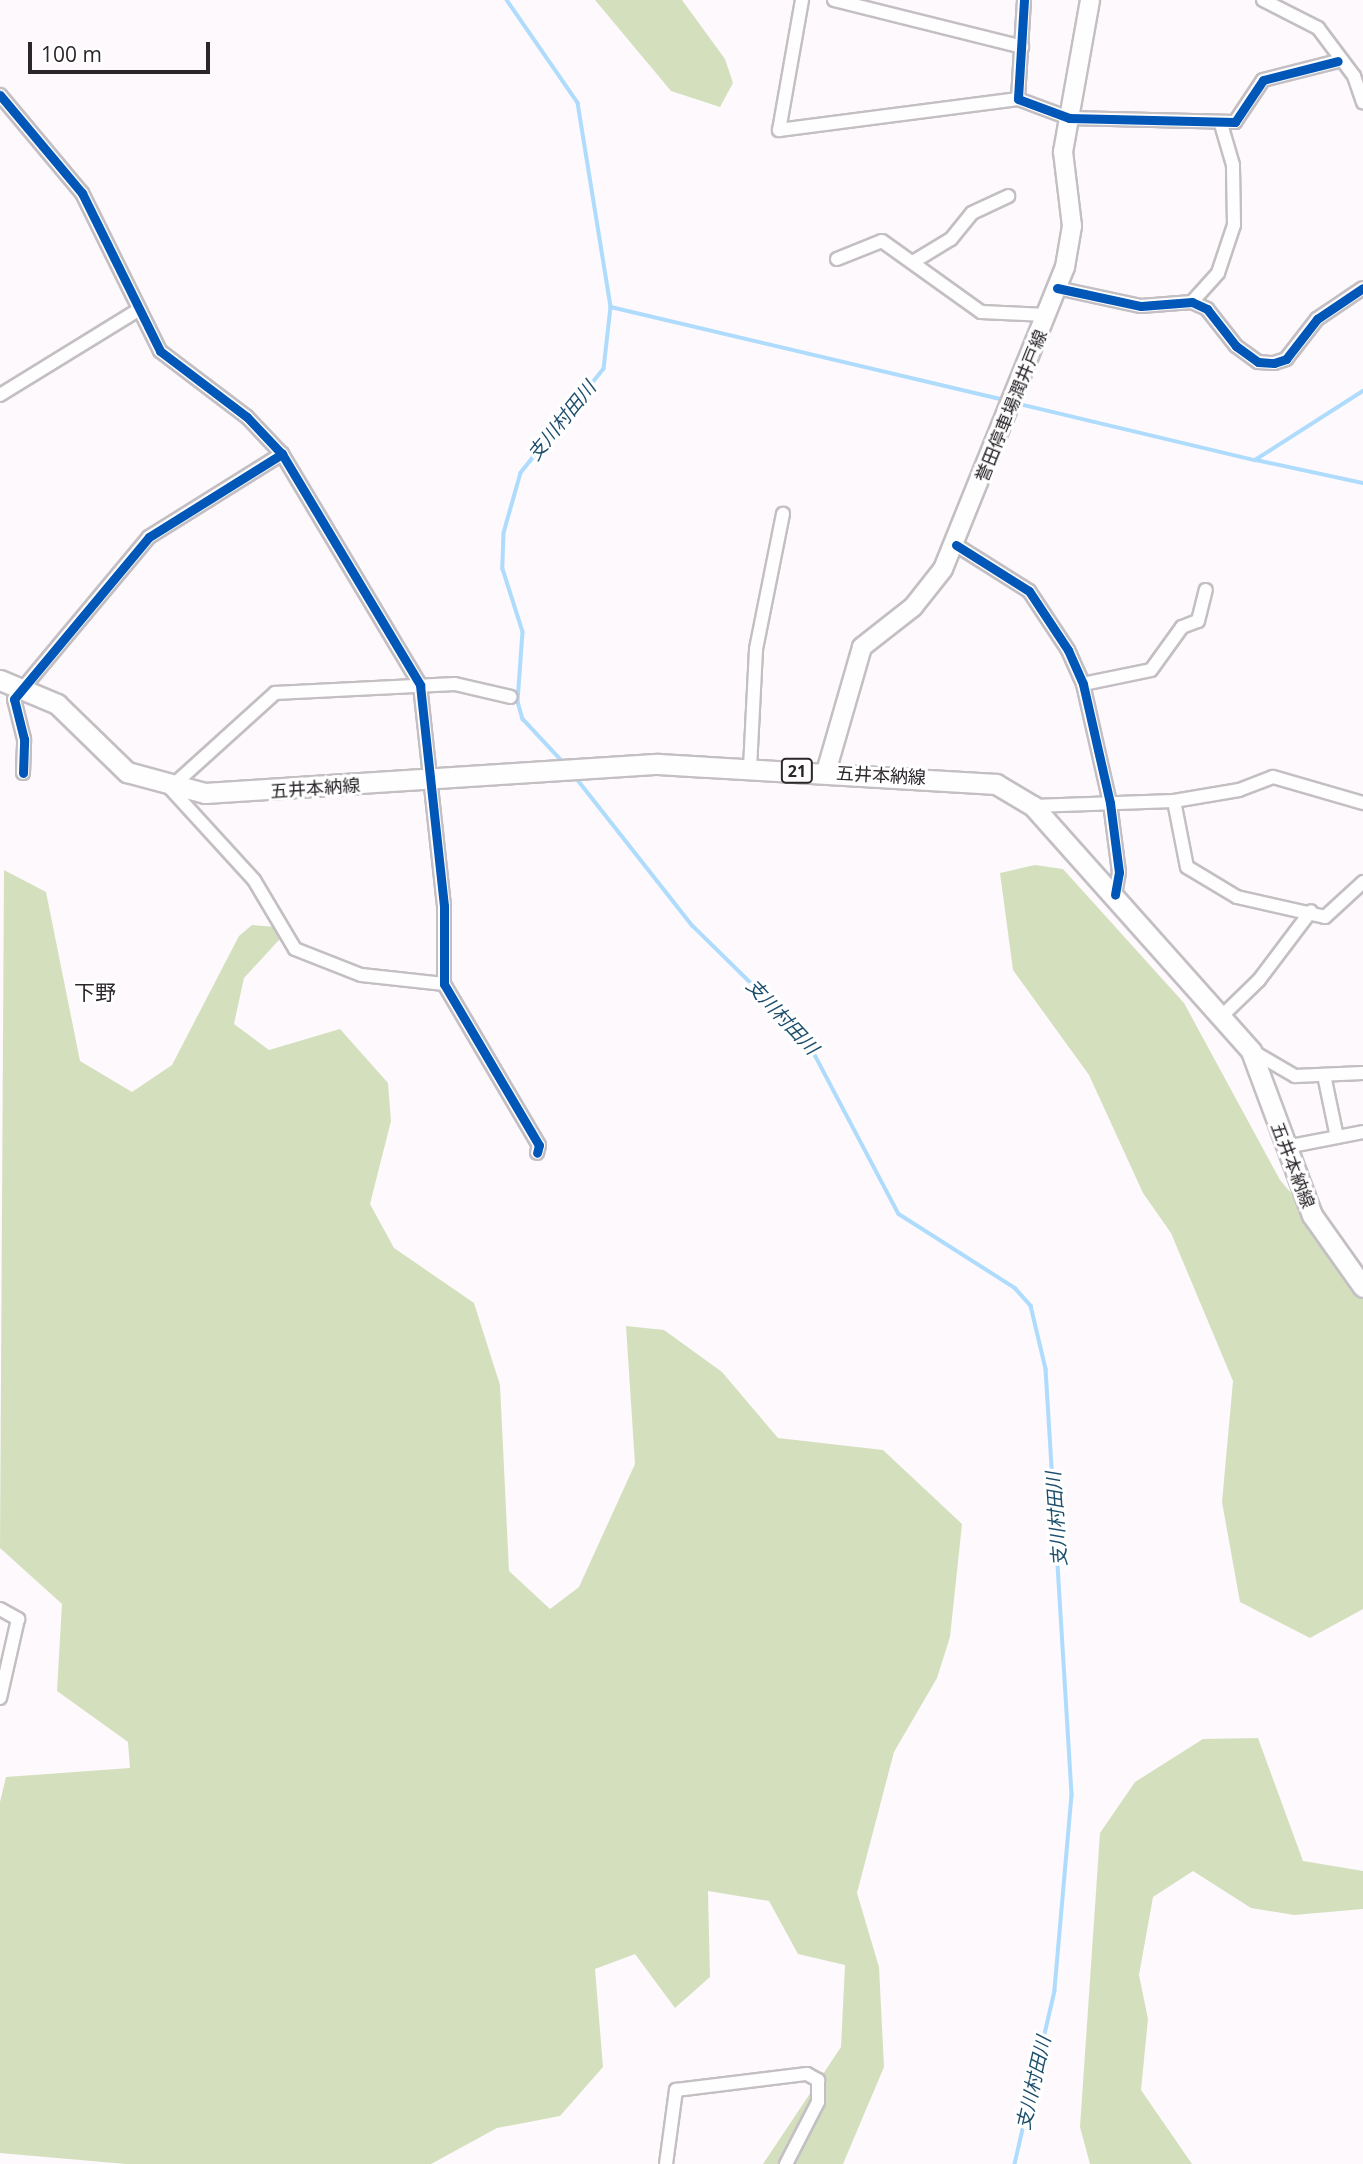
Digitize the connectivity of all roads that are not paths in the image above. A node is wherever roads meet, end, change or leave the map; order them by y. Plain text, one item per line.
1 (802, 0) edge
2 (834, 0) edge
3 (1024, 0) edge
4 (1090, 0) edge
5 (1264, 0) edge
6 (1022, 47) junction
7 (1338, 61) junction
8 (0, 95) edge
9 (1018, 99) junction
10 (1363, 103) edge
11 (1069, 118) junction
12 (1221, 124) junction
13 (1008, 196) dead end
14 (837, 259) dead end
15 (913, 262) junction
16 (1057, 288) junction
17 (1363, 288) edge
18 (1192, 302) junction
19 (138, 310) junction
20 (1047, 315) junction
21 (0, 395) edge
22 (282, 454) junction
23 (783, 514) dead end
24 (956, 545) junction
25 (1206, 590) dead end
26 (0, 680) edge
27 (1083, 684) junction
28 (420, 685) junction
29 (24, 686) junction
30 (510, 697) dead end
31 (750, 768) junction
32 (826, 772) junction
33 (23, 773) dead end
34 (426, 779) junction
35 (170, 788) junction
36 (1174, 801) junction
37 (1110, 803) junction
38 (1363, 803) edge
39 (1033, 806) junction
40 (1363, 882) edge
41 (1115, 895) junction
42 (1311, 911) junction
43 (444, 984) junction
44 (1224, 1014) junction
45 (1251, 1051) junction
46 (1363, 1073) edge
47 (1324, 1074) junction
48 (1363, 1132) edge
49 (1337, 1137) junction
50 (1286, 1147) junction
51 (537, 1153) dead end
52 (1363, 1287) edge
53 (0, 1609) edge
54 (3, 1681) edge
55 (0, 1698) edge
56 (666, 2164) edge
57 (786, 2164) edge

1 - 9 street
2 - 6 street
3 - 6 street
4 - 11 main road, 誉田停車場潤井戸線
5 - 7 street
6 - 9 street
7 - 10 street
7 - 12 street
8 - 19 street
9 - 11 street
11 - 12 street
11 - 16 main road, 誉田停車場潤井戸線
12 - 18 street
13 - 15 street
14 - 15 street
15 - 20 street
16 - 18 street
16 - 20 main road, 誉田停車場潤井戸線
17 - 18 street
19 - 21 street
19 - 22 street
20 - 24 main road, 誉田停車場潤井戸線
22 - 28 street
22 - 29 street
23 - 31 street
24 - 27 street
24 - 32 main road, 誉田停車場潤井戸線
25 - 27 street
26 - 29 main road, 五井本納線 / 21
27 - 37 street
28 - 30 street
28 - 34 street
28 - 35 street
29 - 33 street
29 - 35 main road, 五井本納線 / 21
31 - 32 main road, 五井本納線 / 21
31 - 34 main road, 五井本納線 / 21
32 - 39 main road, 五井本納線 / 21
34 - 35 main road, 五井本納線 / 21
34 - 43 street
35 - 43 street
36 - 37 street
36 - 38 street
36 - 42 street
37 - 39 street
37 - 41 street
39 - 41 main road, 五井本納線 / 21
40 - 42 street
41 - 44 main road, 五井本納線 / 21
42 - 44 street
43 - 51 street
44 - 45 main road, 五井本納線 / 21
45 - 47 street
45 - 50 main road, 五井本納線 / 21
46 - 47 street
47 - 49 street
48 - 49 street
49 - 50 street
50 - 52 main road, 五井本納線 / 21
53 - 54 street
54 - 55 street
56 - 57 street

